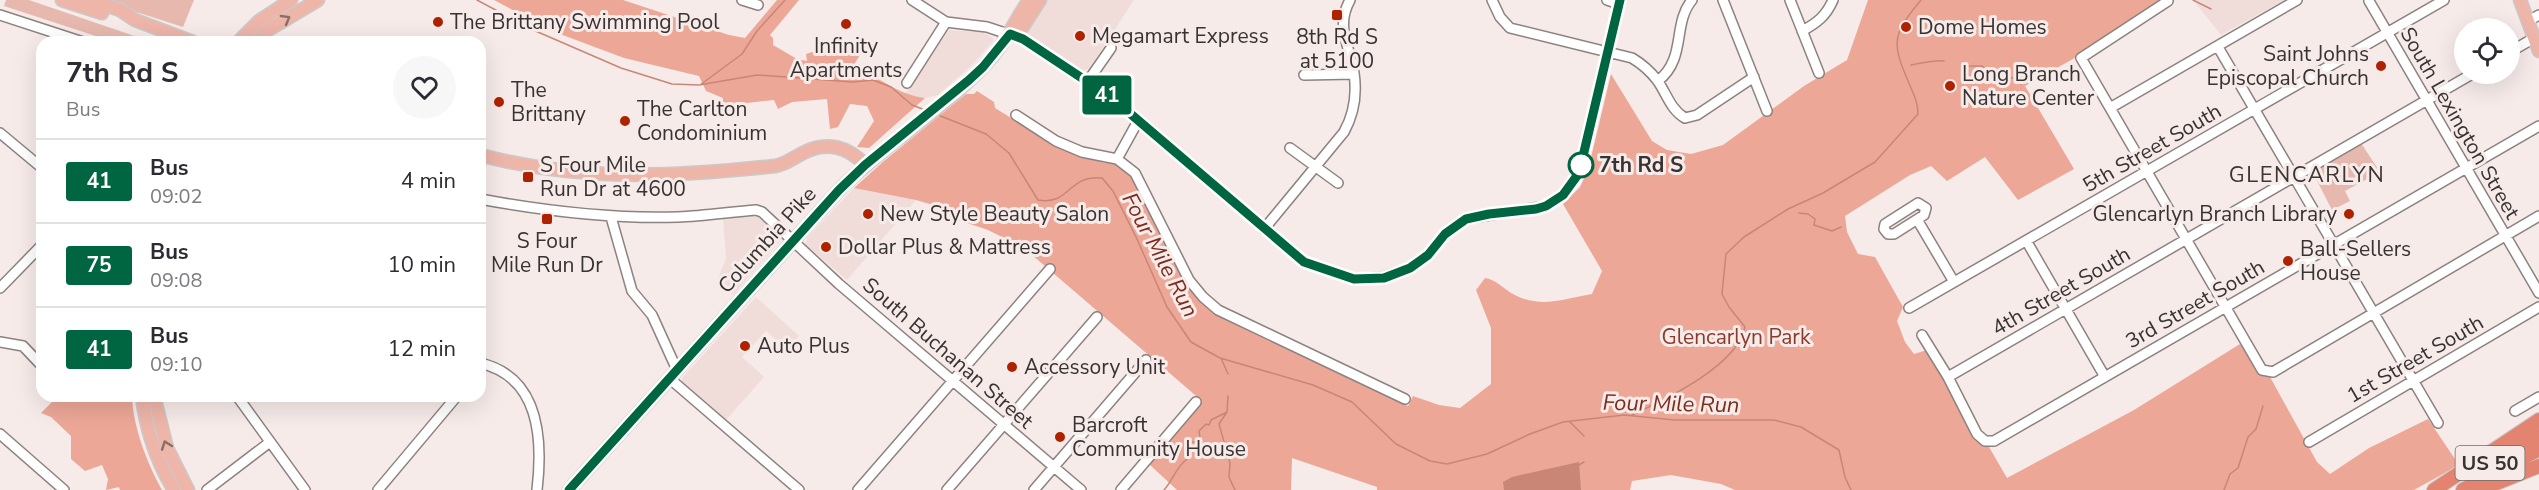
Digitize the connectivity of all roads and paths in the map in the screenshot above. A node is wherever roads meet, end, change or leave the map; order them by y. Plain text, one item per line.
1 (62, 0) edge
2 (90, 0) edge
3 (291, 0) edge
4 (318, 0) edge
5 (742, 0) edge
6 (912, 0) edge
7 (1029, 0) edge
8 (1040, 0) edge
9 (1350, 0) edge
10 (1492, 0) edge
11 (1607, 0) edge
12 (1692, 0) edge
13 (1723, 0) edge
14 (1790, 0) edge
15 (1833, 0) edge
16 (2297, 0) edge
17 (2444, 0) edge
18 (2520, 0) edge
19 (2168, 1) edge
20 (2369, 1) edge
21 (1620, 2) edge
22 (758, 5) dead end
23 (0, 15) edge
24 (2534, 18) edge
25 (135, 20) junction
26 (946, 22) junction
27 (1802, 31) junction
28 (2386, 33) junction
29 (1010, 34) junction
30 (65, 36) edge
31 (177, 36) edge
32 (244, 36) edge
33 (262, 36) edge
34 (2534, 38) junction
35 (2520, 46) edge
36 (2218, 47) junction
37 (1111, 48) dead end
38 (2539, 51) edge
39 (1608, 53) junction
40 (1354, 74) junction
41 (1818, 74) dead end
42 (1304, 75) dead end
43 (1754, 77) junction
44 (1088, 81) junction
45 (1658, 81) junction
46 (907, 83) dead end
47 (2454, 84) edge
48 (2426, 99) junction
49 (2110, 108) junction
50 (2254, 109) junction
51 (1767, 111) dead end
52 (1016, 115) dead end
53 (1138, 121) junction
54 (2539, 126) edge
55 (0, 133) edge
56 (1290, 148) dead end
57 (486, 156) edge
58 (1117, 159) junction
59 (486, 161) edge
60 (36, 163) edge
61 (863, 167) junction
62 (1316, 167) junction
63 (2466, 168) junction
64 (2147, 171) junction
65 (2294, 176) junction
66 (1338, 183) dead end
67 (486, 200) edge
68 (2539, 216) edge
69 (611, 217) junction
70 (1918, 221) dead end
71 (1264, 229) junction
72 (2505, 236) junction
73 (2186, 239) junction
74 (793, 241) junction
75 (2026, 242) junction
76 (2334, 245) junction
77 (36, 251) edge
78 (1050, 269) dead end
79 (1954, 282) junction
80 (0, 288) edge
81 (2539, 293) edge
82 (2539, 307) edge
83 (1909, 308) dead end
84 (2226, 308) junction
85 (2067, 309) junction
86 (2373, 313) junction
87 (1097, 317) dead end
88 (1922, 335) dead end
89 (0, 342) edge
90 (36, 360) edge
91 (1146, 360) dead end
92 (486, 366) edge
93 (673, 374) junction
94 (1948, 377) junction
95 (2105, 377) junction
96 (952, 380) junction
97 (2413, 381) junction
98 (2539, 397) edge
99 (1405, 399) dead end
100 (143, 402) edge
101 (156, 402) edge
102 (241, 402) edge
103 (452, 402) edge
104 (1196, 402) dead end
105 (2515, 411) dead end
106 (2539, 420) edge
107 (2438, 423) dead end
108 (1004, 425) junction
109 (0, 434) edge
110 (2539, 435) edge
111 (270, 442) junction
112 (2308, 442) dead end
113 (2539, 449) edge
114 (2539, 466) edge
115 (1054, 467) junction
116 (538, 479) junction
117 (63, 490) edge
118 (174, 490) edge
119 (188, 490) edge
120 (207, 490) edge
121 (305, 490) edge
122 (378, 490) edge
123 (537, 490) edge
124 (542, 490) edge
125 (569, 490) edge
126 (799, 490) edge
127 (858, 490) edge
128 (947, 490) edge
129 (1034, 490) edge
130 (1081, 490) edge
131 (1121, 490) edge
132 (2434, 490) edge
133 (2440, 490) edge
134 (2463, 490) edge
135 (2479, 490) edge

1 - 25 main road
2 - 25 main road
3 - 32 main road
33 -> 4 main road
5 - 22 street
6 - 26 street
7 - 29 main road, Columbia Pike
8 - 29 main road, Columbia Pike
9 - 40 street
10 - 39 street
11 - 21 street
12 - 45 street
13 - 43 street
14 - 27 street
15 - 27 street
16 - 36 street
17 - 28 street, 5th Street South
18 - 24 main road
19 - 49 street
20 - 28 street, South Lexington Street
21 - 39 street
23 - 30 street
24 - 34 main road
25 - 31 main road
26 - 29 street
26 - 46 street
27 - 41 street
28 - 48 street, South Lexington Street
28 - 50 street, 5th Street South
29 - 44 street
29 - 61 main road, Columbia Pike
34 - 35 street
34 - 38 main road
36 - 49 street
36 - 50 street
37 - 44 street
39 - 45 street
39 - 71 street
40 - 42 street
40 - 62 street
43 - 45 street
43 - 51 street
44 - 53 street
47 - 48 street, 4th Street South
48 - 63 street, South Lexington Street
48 - 65 street, 4th Street South
49 - 64 street
50 - 64 street, 5th Street South
50 - 65 street
52 - 58 street
53 - 58 street
53 - 71 street
54 - 63 street, 3rd Street South
55 - 60 street
56 - 62 street
57 - 61 main road
58 - 99 street
59 - 61 main road
61 - 74 main road, Columbia Pike
62 - 66 street
62 - 71 street
63 - 72 street, South Lexington Street
63 - 76 street, 3rd Street South
64 - 73 street
64 - 75 street, 5th Street South
65 - 73 street, 4th Street South
65 - 76 street
67 - 69 street, South Buchanan Street
68 - 72 street
69 - 74 street, South Buchanan Street
69 - 93 street
70 - 79 street
72 - 81 street, South Lexington Street
72 - 86 street
73 - 84 street
73 - 85 street, 4th Street South
74 - 93 main road, Columbia Pike
74 - 96 street, South Buchanan Street
75 - 79 street, 5th Street South
75 - 85 street
76 - 84 street, 3rd Street South
76 - 86 street
77 - 80 street
78 - 96 street
79 - 83 street, 5th Street South
82 - 97 street, 1st Street South
84 - 86 street
84 - 95 street, 3rd Street South
85 - 94 street, 4th Street South
85 - 95 street
86 - 97 street
87 - 108 street
88 - 94 street
89 - 90 street
91 - 115 street
92 - 116 street
93 - 125 main road, Columbia Pike
93 - 126 street
94 - 95 street, 3rd Street South
96 - 108 street, South Buchanan Street
96 - 127 street
97 - 107 street
97 - 112 street, 1st Street South
98 - 105 street
100 - 118 main road
119 -> 101 main road
102 - 111 street
103 - 122 street
104 - 131 street
106 - 132 highway
108 - 115 street, South Buchanan Street
108 - 128 street
109 - 117 street
110 - 133 highway, US 50
111 - 120 street
111 - 121 street
113 - 134 highway, US 50
114 - 135 highway
115 - 129 street
115 - 130 street, South Buchanan Street
116 - 123 street
116 - 124 street

